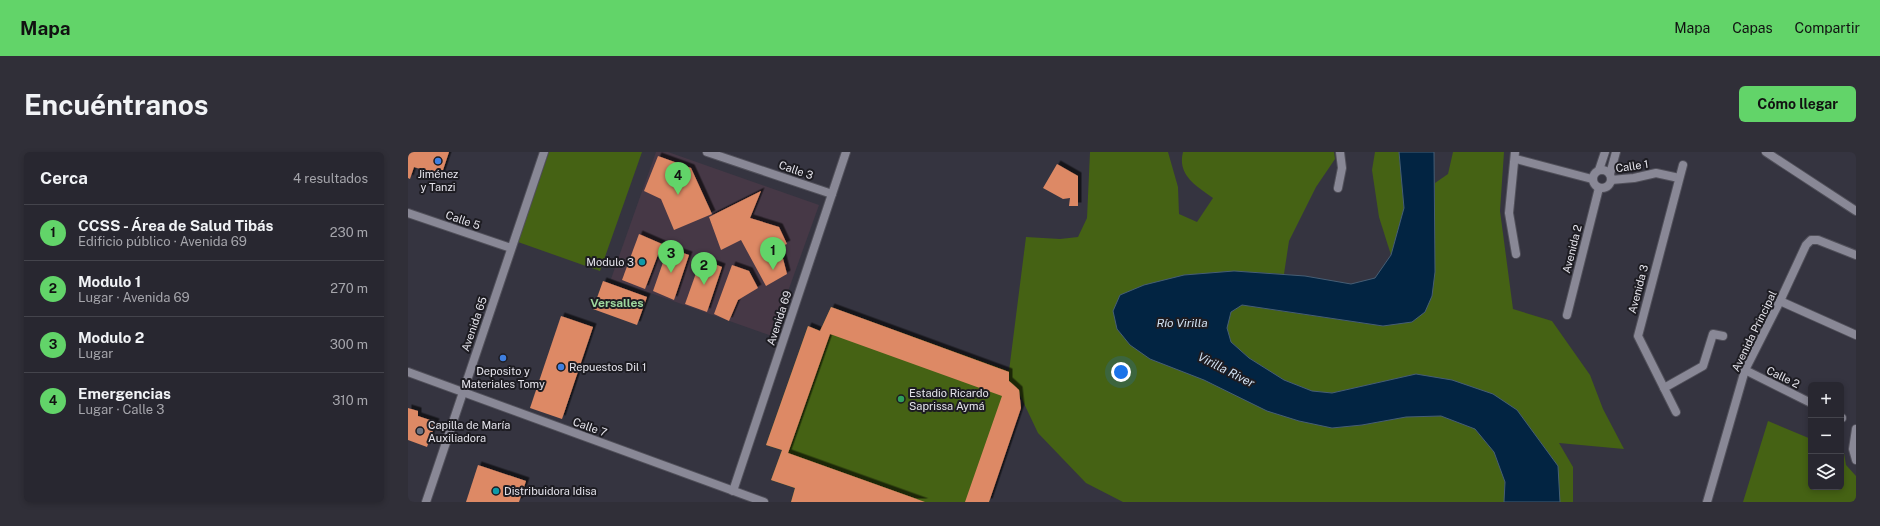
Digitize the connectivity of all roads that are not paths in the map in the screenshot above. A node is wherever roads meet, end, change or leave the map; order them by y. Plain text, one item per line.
1 (544, 152) edge
2 (707, 152) edge
3 (846, 152) edge
4 (1340, 152) edge
5 (1605, 152) edge
6 (1616, 152) edge
7 (1766, 152) edge
8 (1516, 156) edge
9 (1683, 166) dead end
10 (1599, 170) junction
11 (1610, 177) junction
12 (1679, 178) junction
13 (1592, 179) junction
14 (1338, 188) dead end
15 (1599, 188) junction
16 (832, 194) junction
17 (1856, 211) edge
18 (408, 213) edge
19 (511, 248) junction
20 (1516, 254) dead end
21 (1856, 255) edge
22 (1780, 301) junction
23 (1567, 315) dead end
24 (1856, 334) edge
25 (1723, 336) dead end
26 (1745, 370) junction
27 (408, 372) edge
28 (1664, 388) junction
29 (463, 392) junction
30 (1808, 402) edge
31 (1676, 412) dead end
32 (1856, 428) edge
33 (1856, 460) edge
34 (733, 490) junction
35 (426, 502) edge
36 (764, 502) edge
37 (1707, 502) edge

1 - 19 street, Avenida 65
2 - 16 street, Calle 3
3 - 16 street, Avenida 69
4 - 14 street
5 - 10 street
6 - 11 street
7 - 17 street
8 - 13 street
8 - 20 street
9 - 12 street, Avenida 3
10 - 11 street
10 - 13 street
11 - 12 street, Calle 1
11 - 15 street
12 - 28 street, Avenida 3
13 - 15 street
15 - 23 street, Avenida 2
16 - 34 street, Avenida 69
18 - 19 street, Calle 5
19 - 29 street, Avenida 65
21 - 22 street, Avenida Principal
22 - 24 street
22 - 26 street, Avenida Principal
25 - 28 street
26 - 30 street, Calle 2
26 - 37 street, Avenida Principal
27 - 29 street, Calle 7
28 - 31 street, Avenida 3
29 - 34 street, Calle 7
29 - 35 street, Avenida 65
32 - 33 street
34 - 36 street, Calle 7

